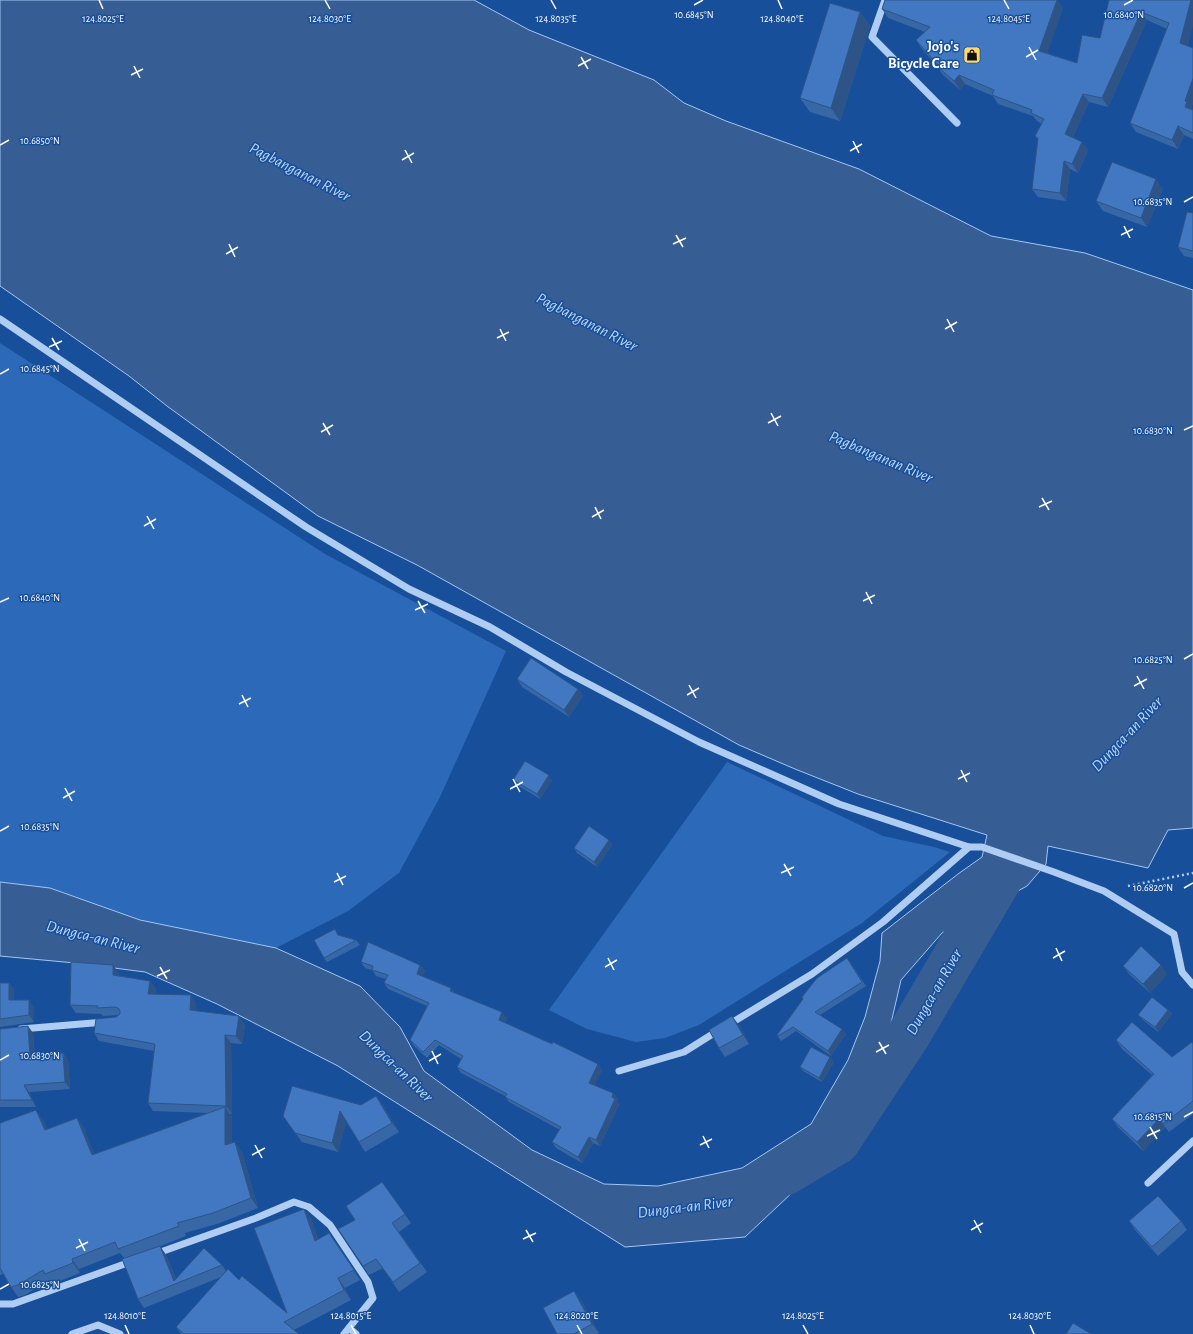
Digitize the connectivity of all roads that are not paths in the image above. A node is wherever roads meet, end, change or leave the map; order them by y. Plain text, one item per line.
1 (885, 0) edge
2 (957, 122) dead end
3 (0, 319) edge
4 (969, 847) junction
5 (1193, 986) edge
6 (113, 1021) edge
7 (15, 1030) edge
8 (619, 1071) dead end
9 (1193, 1141) edge
10 (1148, 1183) dead end
11 (145, 1257) edge
12 (138, 1260) edge
13 (0, 1304) edge
14 (348, 1328) junction
15 (72, 1334) edge
16 (120, 1334) edge
17 (344, 1334) edge
18 (356, 1334) edge

1 - 2 street
3 - 4 street
4 - 5 street
4 - 8 street
6 - 7 street
9 - 10 street
11 - 14 street
12 - 13 street
14 - 17 street
14 - 18 street
15 - 16 street

